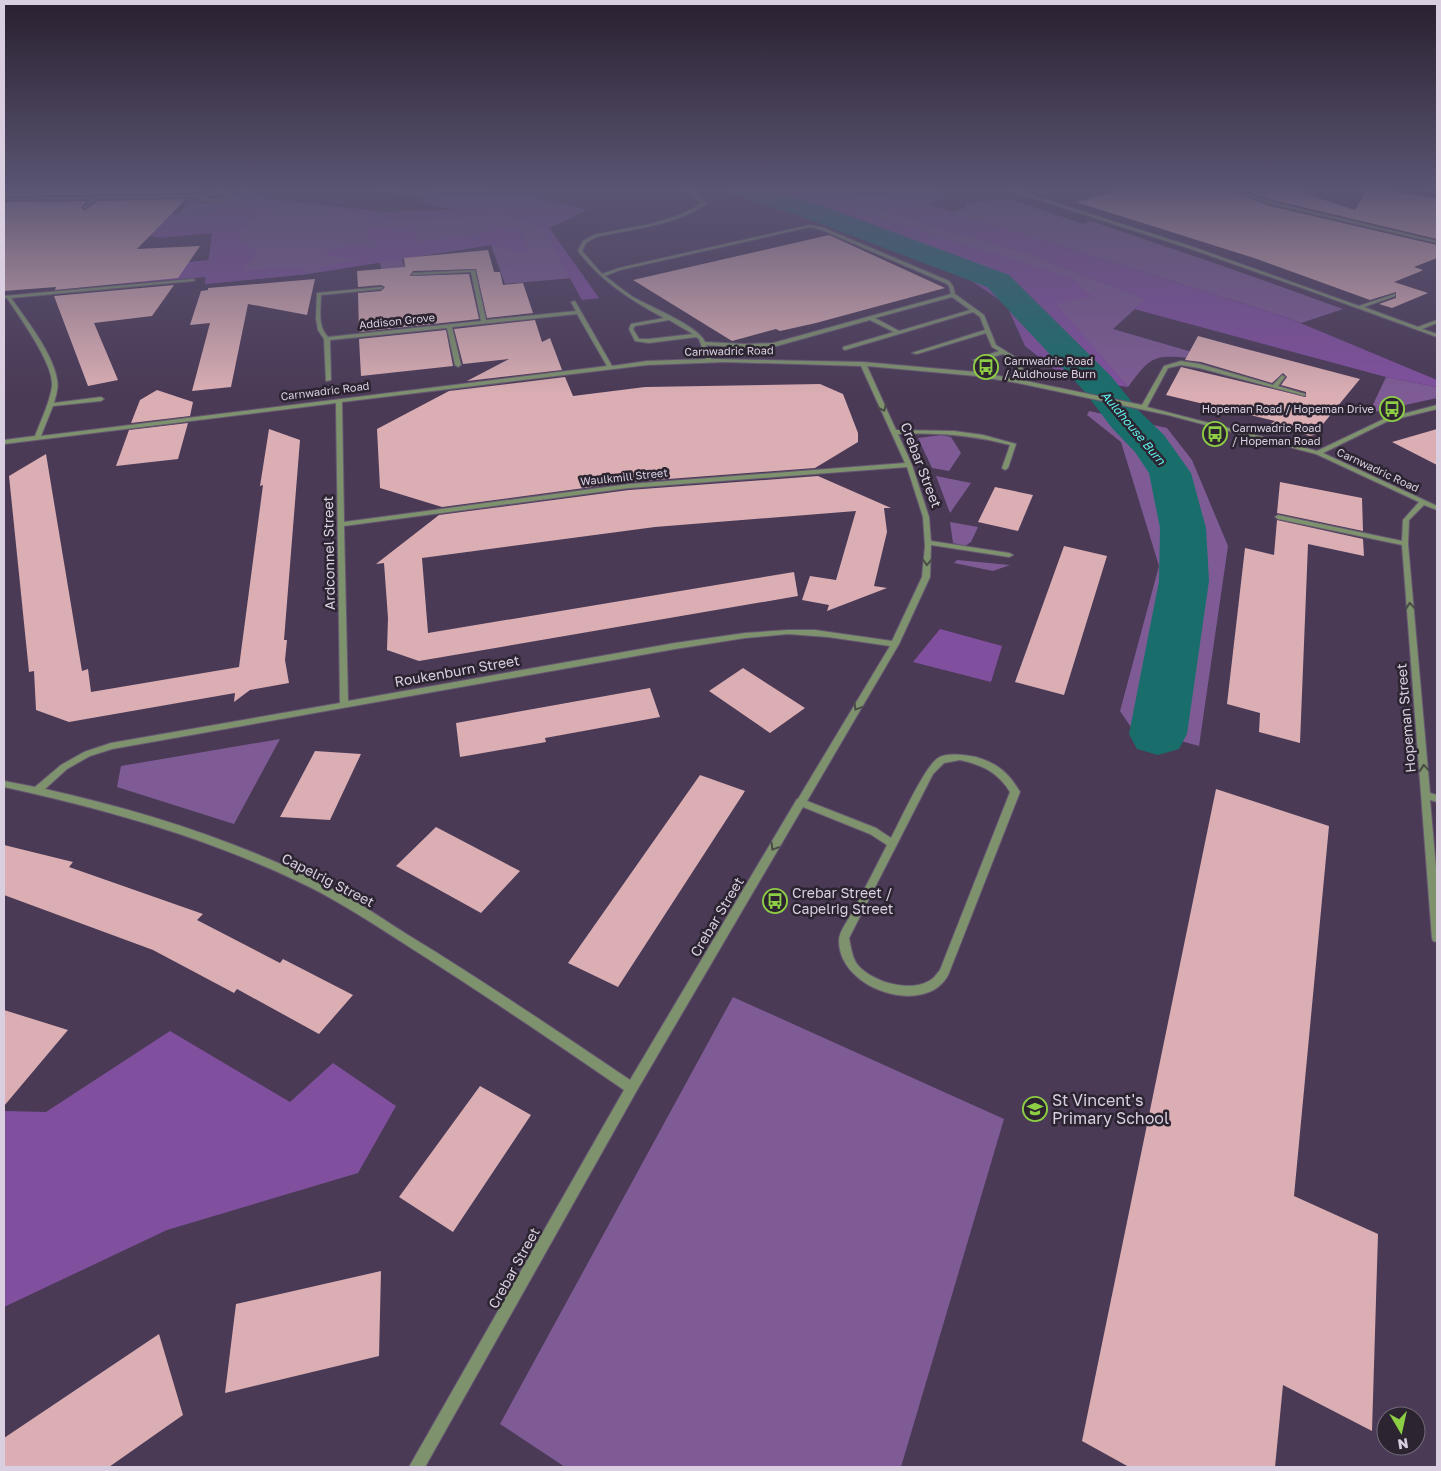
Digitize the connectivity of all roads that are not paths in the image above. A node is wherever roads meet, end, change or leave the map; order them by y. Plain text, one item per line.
1 (585, 257) edge
2 (671, 257) edge
3 (888, 257) edge
4 (1217, 257) edge
5 (413, 274) dead end
6 (601, 276) junction
7 (193, 280) dead end
8 (381, 288) dead end
9 (953, 295) junction
10 (1394, 295) dead end
11 (6, 297) edge
12 (572, 302) dead end
13 (1360, 307) junction
14 (974, 310) junction
15 (578, 312) junction
16 (670, 318) junction
17 (871, 318) junction
18 (1437, 321) edge
19 (484, 322) junction
20 (449, 326) junction
21 (1418, 328) junction
22 (987, 331) junction
23 (898, 332) junction
24 (697, 335) junction
25 (1437, 336) edge
26 (327, 339) junction
27 (703, 343) junction
28 (845, 348) dead end
29 (915, 352) dead end
30 (1003, 352) junction
31 (976, 360) dead end
32 (709, 361) junction
33 (863, 364) junction
34 (458, 366) dead end
35 (610, 368) junction
36 (1282, 377) dead end
37 (328, 380) dead end
38 (1018, 381) junction
39 (1274, 387) junction
40 (1303, 395) dead end
41 (100, 399) dead end
42 (339, 400) junction
43 (49, 405) junction
44 (1437, 407) edge
45 (1143, 408) junction
46 (894, 432) junction
47 (38, 437) junction
48 (4, 442) edge
49 (1318, 453) junction
50 (909, 465) junction
51 (1005, 468) dead end
52 (1423, 502) junction
53 (1437, 508) edge
54 (1278, 517) dead end
55 (342, 524) junction
56 (927, 542) junction
57 (1405, 544) junction
58 (1009, 554) dead end
59 (895, 644) junction
60 (344, 705) junction
61 (4, 784) edge
62 (38, 791) junction
63 (1426, 794) junction
64 (1437, 799) edge
65 (800, 802) junction
66 (892, 843) junction
67 (1437, 938) edge
68 (632, 1088) junction
69 (417, 1467) edge

1 - 6 street
2 - 6 street
3 - 9 street
4 - 13 street
5 - 19 street
6 - 16 street
7 - 11 street
8 - 26 street
9 - 14 street
9 - 17 street
10 - 13 street
11 - 43 street
12 - 15 street
13 - 21 street
14 - 22 street
14 - 23 street
15 - 19 street, Addison Grove
15 - 35 street
16 - 24 street
16 - 24 street
17 - 23 street
17 - 27 street
18 - 21 street
19 - 20 street, Addison Grove
20 - 26 street, Addison Grove
20 - 34 street
21 - 25 street
22 - 29 street
22 - 30 street
23 - 28 street
24 - 27 street
26 - 37 street
27 - 32 street
30 - 31 street
30 - 38 street
32 - 33 street, Carnwadric Road
32 - 35 street, Carnwadric Road
33 - 38 street, Carnwadric Road
33 -> 46 street, Crebar Street
35 - 42 street, Carnwadric Road
36 - 39 street
38 - 45 street, Carnwadric Road
39 - 40 street
39 - 45 street
41 - 43 street
42 - 47 street, Carnwadric Road
42 - 55 street, Ardconnel Street
43 - 47 street
44 - 49 street
45 - 49 street, Carnwadric Road
46 - 50 street, Crebar Street
46 - 51 street
47 - 48 street, Carnwadric Road
49 - 52 street, Carnwadric Road
50 - 55 street, Waulkmill Street
50 - 56 street, Crebar Street
52 - 53 street, Carnwadric Road
52 - 57 street, Hopeman Street
54 - 57 street
55 - 60 street, Ardconnel Street
56 - 58 street
56 -> 59 street, Crebar Street
63 -> 57 street, Hopeman Street
59 - 60 street, Roukenburn Street
59 -> 65 street, Crebar Street
60 - 62 street, Roukenburn Street
61 - 62 street, Capelrig Street
62 - 68 street, Capelrig Street
63 - 64 street
63 - 67 street, Hopeman Street
65 - 66 street
65 -> 68 street, Crebar Street
66 - 66 street
68 - 69 street, Crebar Street

